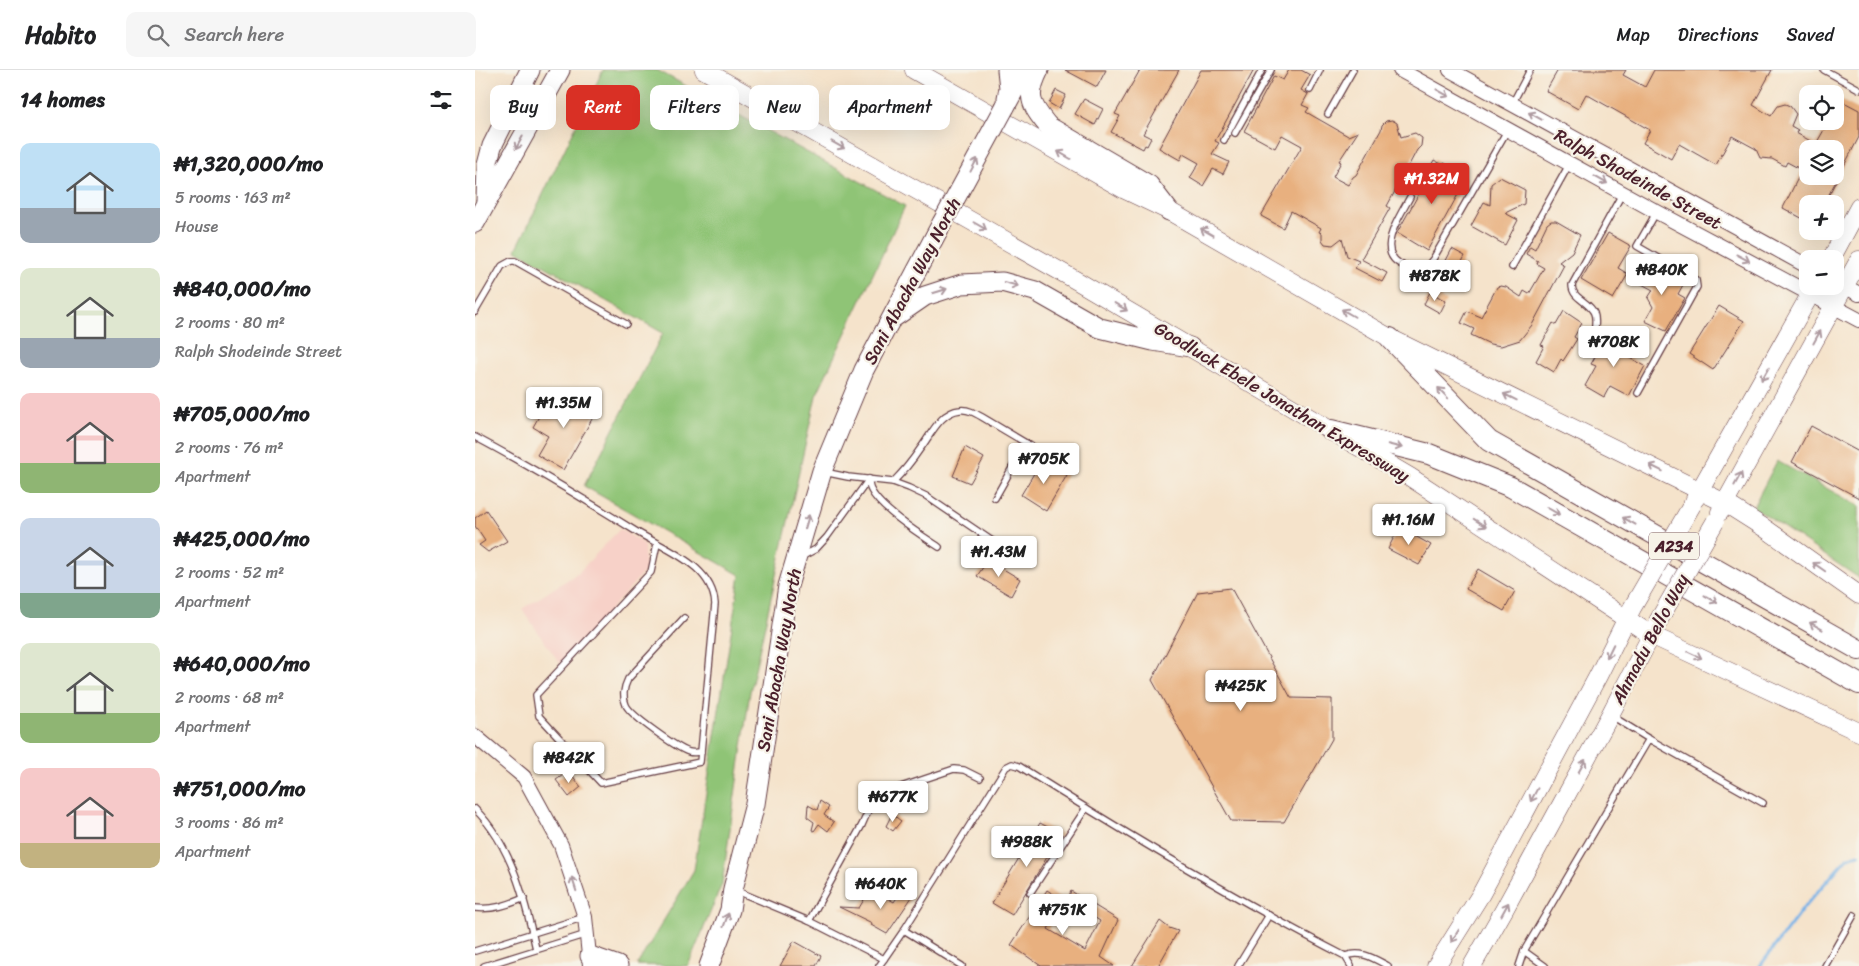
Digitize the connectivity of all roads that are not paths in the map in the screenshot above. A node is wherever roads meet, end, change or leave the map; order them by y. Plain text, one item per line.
1 (530, 70) edge
2 (560, 70) edge
3 (704, 70) edge
4 (914, 70) edge
5 (1007, 70) edge
6 (1262, 70) edge
7 (1271, 70) edge
8 (1320, 70) edge
9 (1353, 70) edge
10 (1400, 70) edge
11 (1450, 70) edge
12 (1531, 70) edge
13 (1824, 70) edge
14 (1032, 75) edge
15 (1859, 89) edge
16 (1310, 90) dead end
17 (1511, 104) junction
18 (1005, 107) junction
19 (1328, 114) dead end
20 (1508, 129) junction
21 (1235, 133) dead end
22 (1224, 140) dead end
23 (1570, 163) junction
24 (1623, 192) junction
25 (1410, 197) dead end
26 (486, 203) junction
27 (1859, 207) edge
28 (1169, 211) junction
29 (1657, 212) junction
30 (475, 223) edge
31 (1836, 250) edge
32 (1859, 260) edge
33 (1799, 262) edge
34 (1512, 266) dead end
35 (1799, 283) edge
36 (1846, 287) edge
37 (1810, 295) edge
38 (1820, 295) edge
39 (1834, 306) junction
40 (475, 312) edge
41 (890, 320) junction
42 (1859, 320) edge
43 (626, 324) dead end
44 (1390, 338) junction
45 (1190, 347) junction
46 (1591, 350) dead end
47 (1638, 393) dead end
48 (1331, 430) junction
49 (475, 437) edge
50 (1027, 443) junction
51 (1051, 458) dead end
52 (822, 471) junction
53 (869, 479) junction
54 (893, 482) junction
55 (1696, 497) junction
56 (995, 498) dead end
57 (1725, 503) junction
58 (657, 544) junction
59 (939, 547) dead end
60 (1010, 553) dead end
61 (796, 560) junction
62 (1859, 595) edge
63 (1629, 614) junction
64 (683, 618) dead end
65 (1654, 629) junction
66 (1859, 650) edge
67 (1831, 668) junction
68 (1859, 684) edge
69 (1859, 696) edge
70 (1610, 715) junction
71 (1859, 732) edge
72 (475, 736) edge
73 (1649, 739) junction
74 (701, 752) junction
75 (980, 778) dead end
76 (1763, 803) dead end
77 (1086, 808) junction
78 (475, 809) edge
79 (733, 889) junction
80 (1031, 893) dead end
81 (524, 898) junction
82 (475, 908) edge
83 (1269, 915) junction
84 (1854, 916) dead end
85 (585, 917) junction
86 (809, 921) junction
87 (904, 930) junction
88 (533, 933) junction
89 (587, 934) junction
90 (536, 949) junction
91 (475, 951) edge
92 (1524, 951) junction
93 (1345, 956) junction
94 (884, 958) junction
95 (590, 961) edge
96 (484, 966) edge
97 (618, 966) edge
98 (709, 966) edge
99 (879, 966) edge
100 (963, 966) edge
101 (1239, 966) edge
102 (1351, 966) edge
103 (1388, 966) edge
104 (1436, 966) edge
105 (1472, 966) edge
106 (1519, 966) edge
107 (1545, 966) edge
108 (1825, 966) edge

1 - 26 highway
2 -> 26 highway
3 -> 45 main road, Goodluck Ebele Jonathan Expressway
28 -> 4 main road
5 - 18 highway
6 - 22 lane
7 - 21 lane
8 - 16 lane
9 - 19 lane
10 -> 20 street, Ralph Shodeinde Street
11 - 17 street, Ralph Shodeinde Street
12 - 17 lane
13 - 15 lane
14 - 18 highway, Sani Abacha Way North
14 - 28 highway
33 -> 17 street, Ralph Shodeinde Street
41 -> 18 highway, Sani Abacha Way North, bridge
20 - 23 street, Ralph Shodeinde Street
20 - 25 lane
23 -> 24 street, Ralph Shodeinde Street
23 - 34 lane
24 - 29 street, Ralph Shodeinde Street
24 - 46 lane
26 - 30 highway
27 - 31 main road
44 -> 28 main road
29 -> 35 street, Ralph Shodeinde Street
29 - 47 lane
32 - 36 main road, Ahmadu Bello Way
36 - 39 main road, Ahmadu Bello Way
37 -> 55 main road, Ahmadu Bello Way
38 - 39 street, Ralph Shodeinde Street
39 - 42 street, Ralph Shodeinde Street
57 -> 39 main road, Ahmadu Bello Way
40 - 43 lane
41 -> 45 highway
41 - 52 highway, Sani Abacha Way North
55 -> 44 main road
66 -> 44 highway, A234
45 - 48 main road, Goodluck Ebele Jonathan Expressway
48 -> 63 main road, Goodluck Ebele Jonathan Expressway
48 -> 67 highway, A234
49 - 58 lane
50 - 51 lane
50 - 54 lane
50 - 56 lane
52 - 53 lane
61 -> 52 highway, Sani Abacha Way North
53 - 54 lane
53 - 59 lane
53 - 61 lane
54 - 60 lane
55 - 57 main road
55 - 63 main road, Ahmadu Bello Way, bridge
62 -> 57 main road
57 - 65 main road, Ahmadu Bello Way, bridge
58 - 74 lane
58 - 74 lane
61 - 79 highway, Sani Abacha Way North
63 - 65 main road, Goodluck Ebele Jonathan Expressway
63 -> 104 main road, Ahmadu Bello Way
64 - 74 lane
65 - 70 main road, Ahmadu Bello Way
65 -> 71 main road, Goodluck Ebele Jonathan Expressway
67 - 68 highway, A234
67 - 69 highway
70 - 73 lane
105 -> 70 main road, Ahmadu Bello Way
85 -> 72 street
73 - 76 lane
73 - 92 lane
75 - 86 lane
77 - 80 lane
77 - 83 lane
77 - 87 lane
78 - 81 lane
79 - 86 lane
98 -> 79 highway, Sani Abacha Way North
81 - 82 lane
81 - 88 lane
83 - 93 lane
83 - 101 lane
84 - 108 lane
85 - 88 lane
85 - 89 street
86 - 94 lane
87 - 94 lane
87 - 100 lane
88 - 90 lane
88 - 91 lane
89 - 90 lane
89 - 95 street
90 - 96 lane
92 - 106 lane
92 - 107 lane
93 - 102 lane
93 - 103 lane
94 - 99 lane
95 - 97 highway

